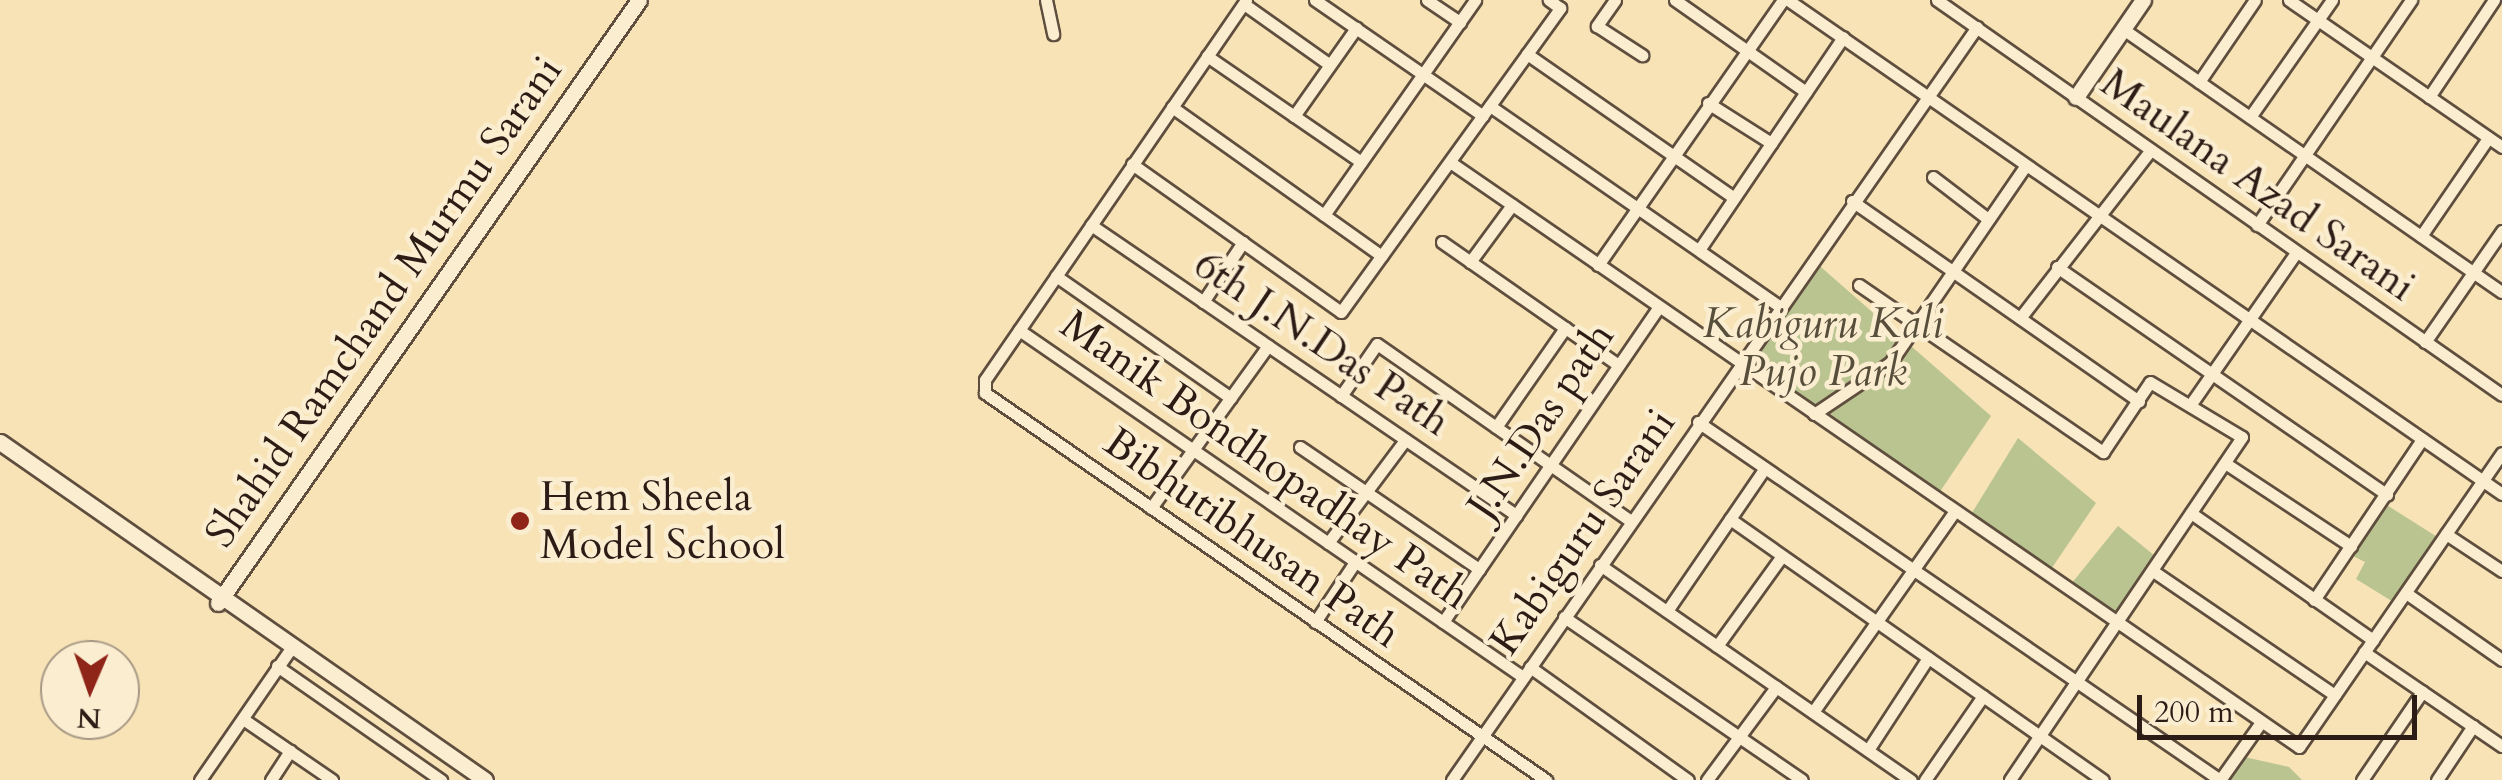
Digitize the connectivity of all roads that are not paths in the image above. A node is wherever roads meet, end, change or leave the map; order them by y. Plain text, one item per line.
1 (639, 0) edge
2 (1046, 0) edge
3 (1315, 0) edge
4 (1427, 0) edge
5 (1475, 0) edge
6 (1549, 0) edge
7 (1615, 0) edge
8 (1674, 0) edge
9 (1786, 0) edge
10 (1938, 0) edge
11 (2143, 0) edge
12 (2256, 0) edge
13 (2289, 0) edge
14 (2332, 0) edge
15 (2410, 0) edge
16 (2494, 0) edge
17 (1245, 2) edge
18 (2318, 20) junction
19 (1460, 22) junction
20 (1977, 27) junction
21 (1356, 28) junction
22 (2123, 29) junction
23 (1053, 34) dead end
24 (1843, 38) junction
25 (1748, 52) junction
26 (1528, 54) junction
27 (1642, 55) dead end
28 (1207, 56) junction
29 (2372, 57) junction
30 (1330, 65) junction
31 (1423, 74) junction
32 (2199, 82) junction
33 (1806, 92) junction
34 (1926, 95) junction
35 (2076, 97) junction
36 (2429, 97) junction
37 (1708, 103) junction
38 (1172, 108) junction
39 (1486, 111) junction
40 (1294, 116) junction
41 (2250, 117) junction
42 (2488, 138) junction
43 (1771, 143) junction
44 (2502, 148) edge
45 (2150, 150) junction
46 (1673, 155) junction
47 (2308, 158) junction
48 (1361, 162) junction
49 (1450, 162) junction
50 (1132, 164) junction
51 (2026, 165) junction
52 (1933, 177) dead end
53 (1734, 198) junction
54 (1852, 202) junction
55 (1512, 205) junction
56 (1637, 207) junction
57 (2096, 213) junction
58 (1324, 214) junction
59 (1988, 219) junction
60 (1091, 225) junction
61 (2257, 225) junction
62 (2502, 231) edge
63 (2421, 236) junction
64 (1243, 242) junction
65 (1442, 242) dead end
66 (1699, 250) junction
67 (2296, 252) junction
68 (1382, 256) junction
69 (1470, 262) junction
70 (1598, 265) junction
71 (2058, 266) junction
72 (1952, 271) junction
73 (2474, 272) junction
74 (1056, 276) junction
75 (1860, 285) dead end
76 (2502, 292) edge
77 (1203, 302) junction
78 (1659, 306) junction
79 (1779, 306) junction
80 (2020, 318) junction
81 (2250, 321) junction
82 (1915, 323) junction
83 (1565, 328) junction
84 (1019, 330) junction
85 (2425, 342) junction
86 (1268, 346) junction
87 (1740, 363) junction
88 (1618, 365) junction
89 (2212, 374) junction
90 (2502, 394) edge
91 (1341, 396) junction
92 (1231, 398) junction
93 (2139, 400) junction
94 (2193, 401) junction
95 (1814, 414) junction
96 (1698, 422) junction
97 (1496, 427) junction
98 (2422, 439) junction
99 (1405, 440) junction
100 (0, 442) edge
101 (1300, 448) dead end
102 (1193, 450) junction
103 (0, 452) edge
104 (2502, 453) edge
105 (2225, 462) junction
106 (1550, 465) junction
107 (1765, 468) junction
108 (2483, 481) junction
109 (1366, 492) junction
110 (2502, 494) edge
111 (2387, 495) junction
112 (1151, 508) junction
113 (1954, 512) junction
114 (2191, 514) junction
115 (1516, 516) junction
116 (1730, 519) junction
117 (1631, 521) junction
118 (2446, 534) junction
119 (1328, 543) junction
120 (2351, 546) junction
121 (1782, 556) junction
122 (1356, 562) junction
123 (1600, 565) junction
124 (1478, 570) junction
125 (1913, 570) junction
126 (2153, 571) junction
127 (2502, 571) edge
128 (2406, 593) junction
129 (220, 599) junction
130 (2314, 600) junction
131 (1667, 611) junction
132 (1564, 617) junction
133 (1316, 622) junction
134 (1443, 622) junction
135 (1876, 622) junction
136 (2116, 626) junction
137 (2373, 640) junction
138 (1717, 646) junction
139 (290, 648) junction
140 (2364, 652) junction
141 (1928, 658) junction
142 (2502, 660) edge
143 (277, 666) junction
144 (1526, 672) junction
145 (2077, 682) junction
146 (1776, 687) junction
147 (2422, 692) junction
148 (2334, 695) junction
149 (1983, 696) junction
150 (1813, 712) junction
151 (242, 718) junction
152 (2261, 722) junction
153 (2473, 726) junction
154 (1483, 736) junction
155 (2040, 736) junction
156 (1740, 738) junction
157 (2502, 746) edge
158 (1868, 750) junction
159 (290, 752) junction
160 (200, 780) edge
161 (271, 780) edge
162 (332, 780) edge
163 (441, 780) edge
164 (474, 780) edge
165 (486, 780) edge
166 (1452, 780) edge
167 (1546, 780) edge
168 (1688, 780) edge
169 (1708, 780) edge
170 (1802, 780) edge
171 (1911, 780) edge
172 (1925, 780) edge
173 (2010, 780) edge
174 (2104, 780) edge
175 (2362, 780) edge
176 (2436, 780) edge

1 - 129 street, Shahid Ramchand Murmu Sarani
2 - 23 street
3 - 21 street
4 - 19 street
5 - 19 street
6 - 26 street
7 - 27 street
8 - 25 street
9 - 24 street
9 - 25 street
10 - 20 street, Maulana Azad Sarani
11 - 22 street
12 - 32 street
13 - 18 street
14 - 18 street
15 - 29 street
16 - 36 street
17 - 28 street
17 - 30 street
18 - 29 street
18 - 41 street
19 - 31 street
20 - 34 street, Kabiguru Sarani
20 - 35 street, Maulana Azad Sarani
21 - 30 street
21 - 31 street
22 - 32 street
22 - 35 street
24 - 33 street
24 - 34 street
25 - 33 street
25 - 37 street
26 - 39 street
26 - 46 street
28 - 38 street
28 - 40 street
29 - 36 street
29 - 47 street
30 - 40 street
31 - 39 street
31 - 48 street
32 - 41 street
33 - 43 street
34 - 51 street
34 - 54 street, Kabiguru Sarani
35 - 45 street, Maulana Azad Sarani
36 - 42 street
37 - 43 street
37 - 46 street
38 - 50 street
38 - 58 street
39 - 49 street
39 - 56 street
40 - 48 street
41 - 47 street
42 - 44 street
42 - 63 street
43 - 53 street
45 - 57 street
45 - 61 street, Maulana Azad Sarani
46 - 53 street
46 - 56 street
47 - 61 street
47 - 63 street
48 - 58 street
49 - 55 street
49 - 68 street
50 - 60 street
50 - 64 street
51 - 57 street
51 - 59 street
52 - 59 street
53 - 66 street
54 - 72 street
54 - 79 street, Kabiguru Sarani
55 - 69 street
55 - 70 street
56 - 66 street
56 - 70 street
57 - 71 street
57 - 81 street
58 - 68 street
59 - 72 street
60 - 74 street
60 - 77 street, 6th J.N.Das Path
61 - 67 street, Maulana Azad Sarani
62 - 73 street
63 - 73 street
64 - 68 street
64 - 77 street
65 - 69 street
66 - 79 street
67 - 81 street
67 - 85 street, Maulana Azad Sarani
69 - 83 street
70 - 78 street
71 - 80 street
71 - 89 street
72 - 80 street
72 - 82 street
73 - 76 street
73 - 85 street
74 - 84 street
74 - 92 street
75 - 82 street
77 - 86 street, 6th J.N.Das Path
78 - 87 street
78 - 88 street, J.N.Das path
79 - 87 street, Kabiguru Sarani
80 - 93 street
81 - 89 street
81 - 98 street
82 - 93 street
82 - 95 street
83 - 88 street
83 - 97 street
84 - 102 street, Manik Bondhopadhay Path
84 - 112 street, Bibhutibhusan Path
85 - 90 street, Maulana Azad Sarani
86 - 91 street, 6th J.N.Das Path
86 - 92 street
87 - 95 street
87 - 96 street, Kabiguru Sarani
88 - 106 street, J.N.Das path
89 - 94 street
89 - 111 street
91 - 97 street
91 - 99 street, 6th J.N.Das Path
92 - 102 street
93 - 94 street
94 - 105 street
95 - 113 street
96 - 107 street
96 - 117 street, Kabiguru Sarani
97 - 106 street
98 - 108 street
98 - 111 street
99 - 109 street
99 - 115 street, 6th J.N.Das Path
100 - 129 street
101 - 109 street
102 - 112 street
102 - 119 street, Manik Bondhopadhay Path
103 - 129 street
104 - 108 street
105 - 114 street
105 - 120 street
106 - 115 street, J.N.Das path
106 - 117 street
107 - 116 street
107 - 125 street
108 - 110 street
108 - 118 street
109 - 119 street
109 - 124 street
111 - 120 street
112 - 133 street, Bibhutibhusan Path
113 - 125 street
113 - 136 street
114 - 126 street
114 - 130 street
115 - 124 street, J.N.Das path
116 - 121 street
116 - 131 street
117 - 123 street, Kabiguru Sarani
118 - 127 street
118 - 128 street
119 - 122 street, Manik Bondhopadhay Path
120 - 130 street
121 - 135 street
121 - 138 street
122 - 133 street
122 - 134 street, Manik Bondhopadhay Path
123 - 131 street
123 - 132 street, Kabiguru Sarani
124 - 134 street, J.N.Das path
125 - 135 street
125 - 145 street
126 - 136 street
126 - 148 street
128 - 137 street
128 - 142 street
129 - 139 street
130 - 137 street
131 - 138 street
132 - 144 street, Kabiguru Sarani
132 - 156 street
133 - 154 street, Bibhutibhusan Path
134 - 144 street, Manik Bondhopadhay Path
135 - 141 street
135 - 150 street
136 - 145 street
136 - 152 street
137 - 140 street
138 - 146 street
139 - 143 street
139 - 164 street
139 - 165 street
140 - 147 street
140 - 148 street
141 - 149 street
141 - 158 street
143 - 151 street
143 - 163 street
144 - 154 street, Kabiguru Sarani
144 - 168 street, Manik Bondhopadhay Path
145 - 152 street
145 - 155 street
146 - 150 street
146 - 156 street
147 - 153 street
147 - 175 street
148 - 152 street
149 - 155 street
149 - 172 street
150 - 158 street
151 - 159 street
151 - 160 street
153 - 157 street
153 - 176 street
154 - 166 street, Kabiguru Sarani
154 - 167 street, Bibhutibhusan Path
155 - 173 street
155 - 174 street
156 - 169 street
156 - 170 street
158 - 171 street
159 - 161 street
159 - 162 street

